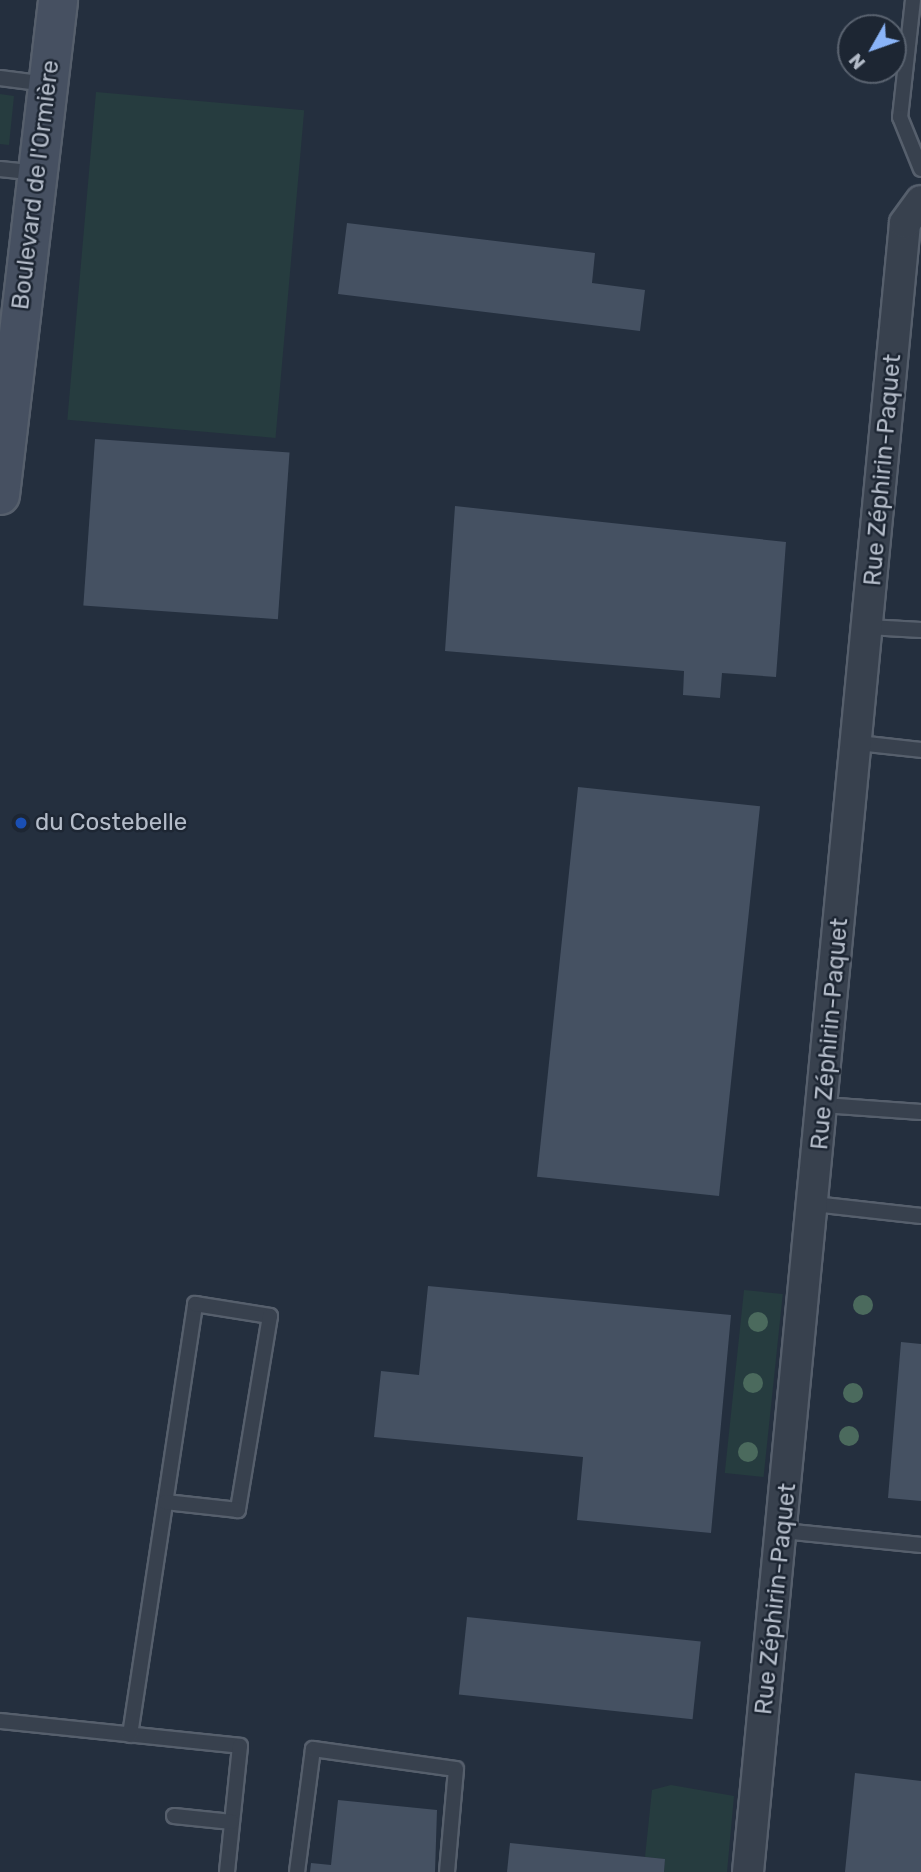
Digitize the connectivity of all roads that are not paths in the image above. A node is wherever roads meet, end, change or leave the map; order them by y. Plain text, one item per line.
1 (58, 0) edge
2 (913, 0) edge
3 (0, 78) edge
4 (48, 84) junction
5 (0, 169) edge
6 (921, 169) edge
7 (37, 174) junction
8 (921, 201) edge
9 (1, 473) edge
10 (868, 627) junction
11 (921, 631) edge
12 (858, 743) junction
13 (921, 750) edge
14 (823, 1105) junction
15 (921, 1112) edge
16 (814, 1204) junction
17 (921, 1216) edge
18 (165, 1502) junction
19 (782, 1531) junction
20 (921, 1545) edge
21 (0, 1721) edge
22 (130, 1735) junction
23 (174, 1816) dead end
24 (232, 1822) junction
25 (227, 1872) edge
26 (297, 1872) edge
27 (447, 1872) edge
28 (748, 1872) edge

1 - 4 main road, Boulevard de l'Ormière
2 - 6 lane
3 - 4 lane
4 - 7 main road, Boulevard de l'Ormière
5 - 7 lane
7 - 9 main road, Boulevard de l'Ormière
8 - 10 street, Rue Zéphirin-Paquet
10 - 11 lane
10 - 12 street, Rue Zéphirin-Paquet
12 - 13 lane
12 - 14 street, Rue Zéphirin-Paquet
14 - 15 lane
14 - 16 street, Rue Zéphirin-Paquet
16 - 17 lane
16 - 19 street, Rue Zéphirin-Paquet
18 - 18 lane
18 - 22 lane
19 - 20 lane
19 - 28 street, Rue Zéphirin-Paquet
21 - 22 lane
22 - 24 lane
23 - 24 lane
24 - 25 lane
26 - 27 lane

